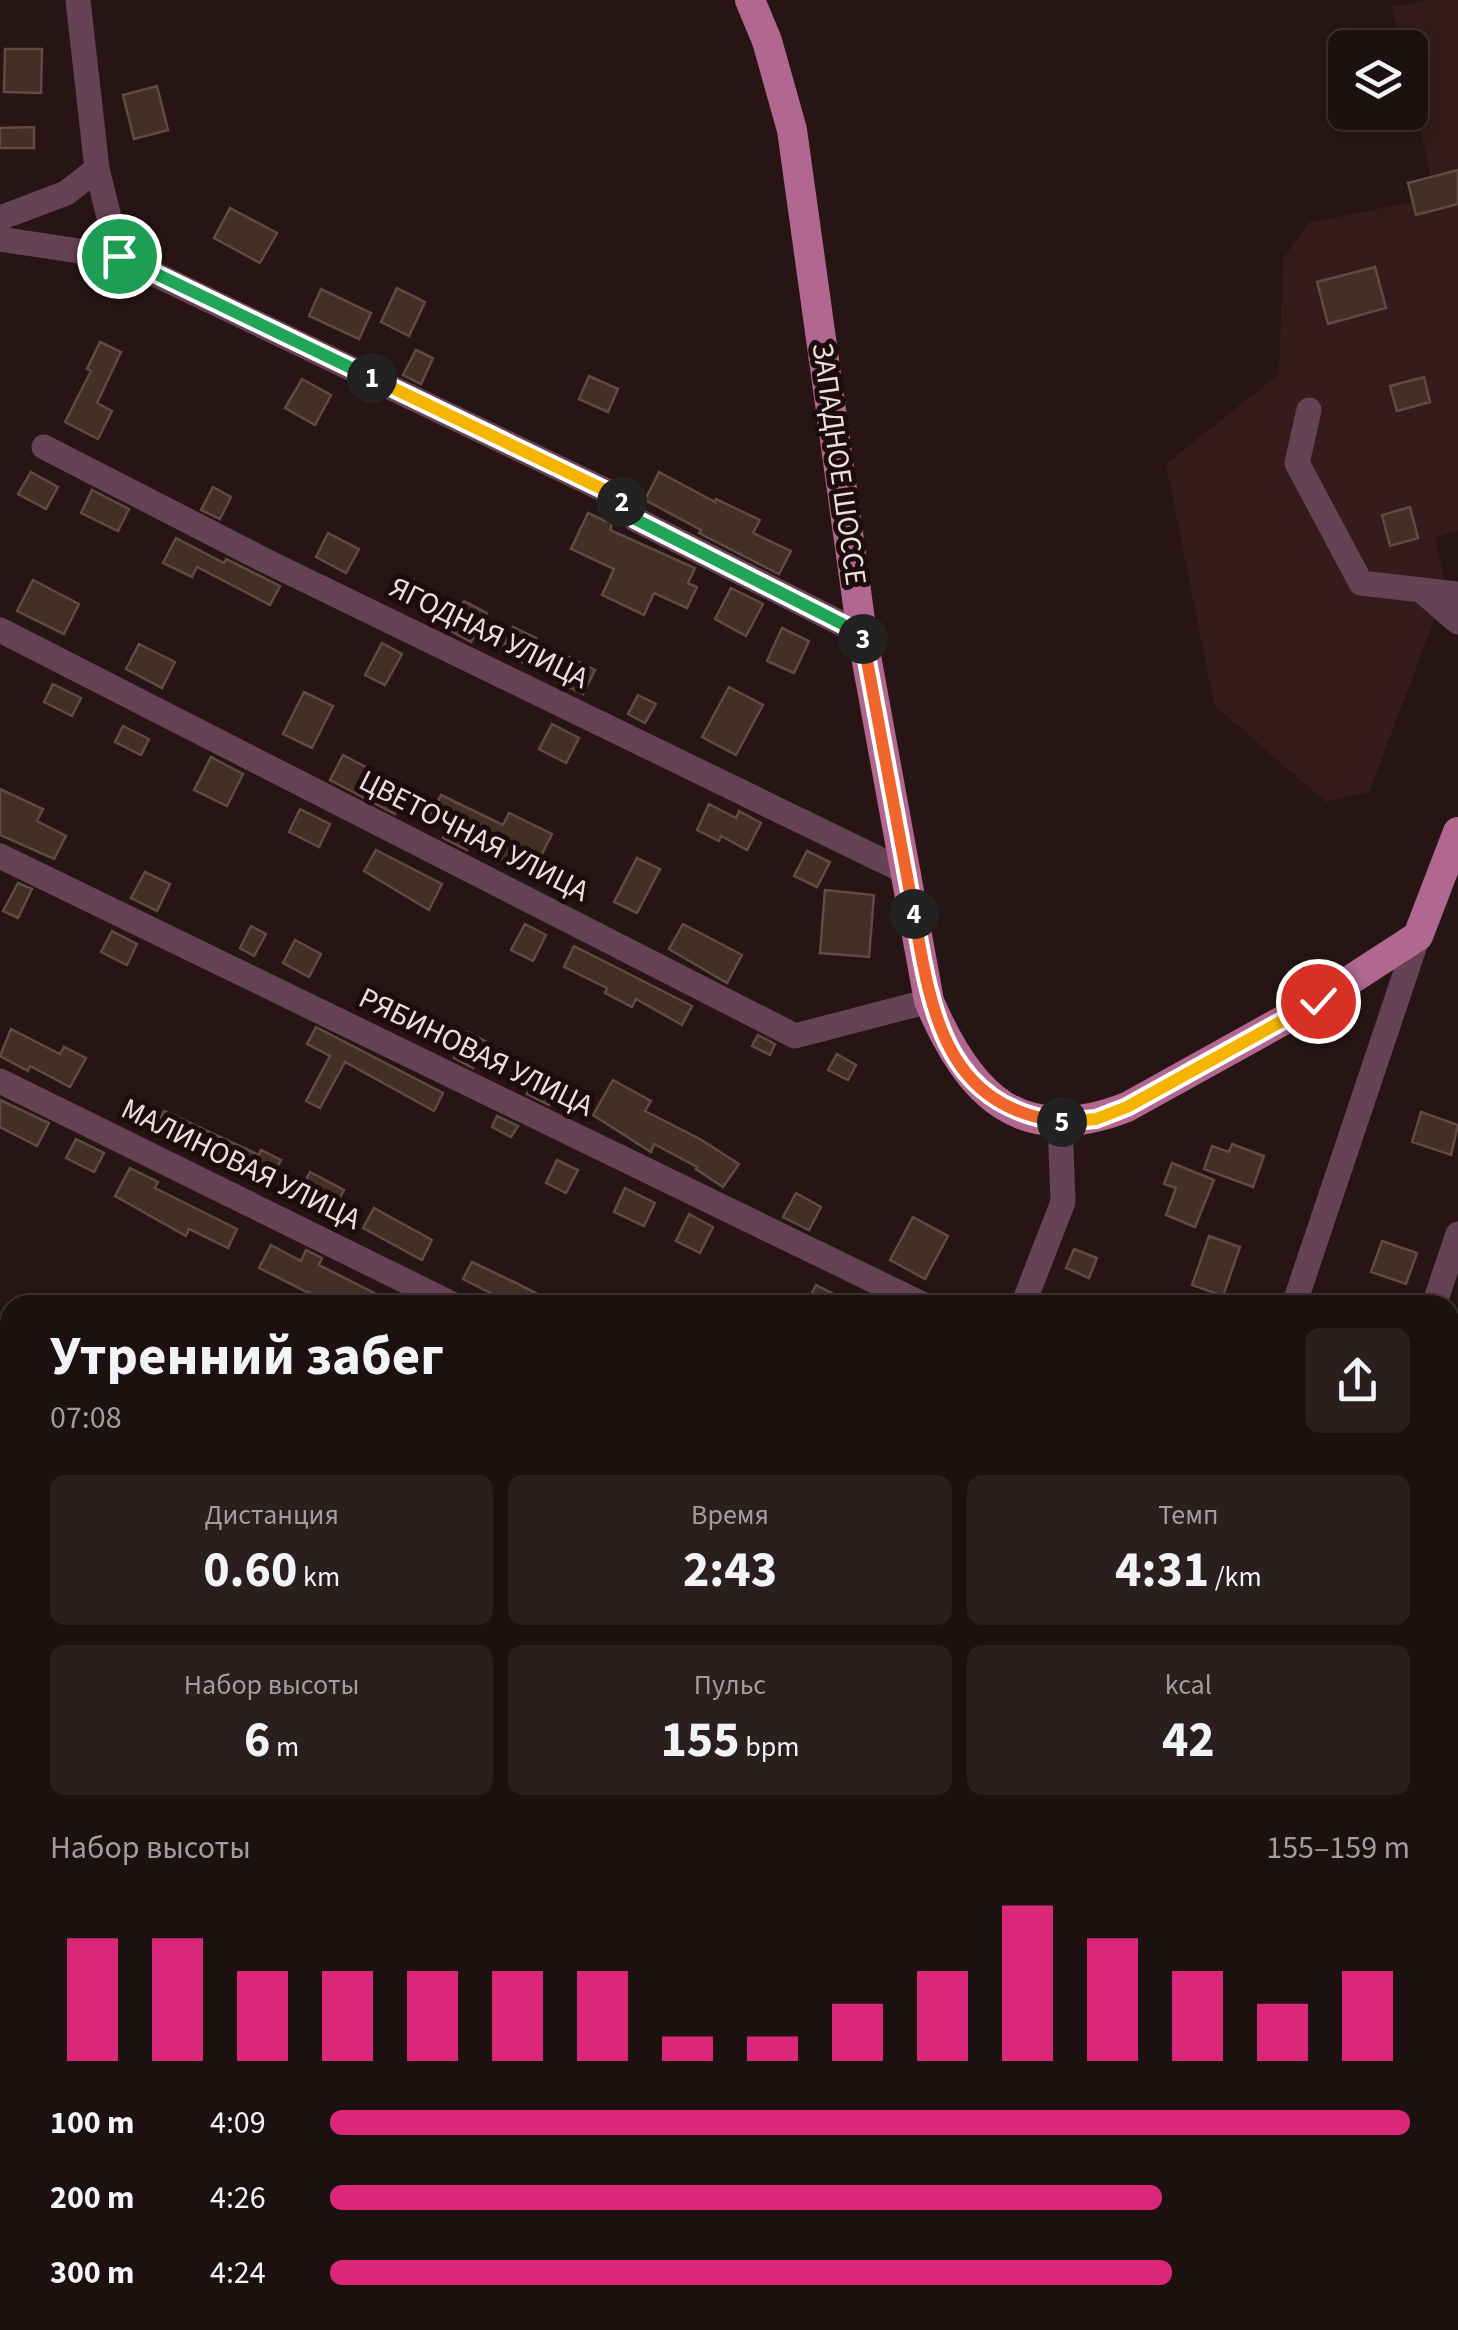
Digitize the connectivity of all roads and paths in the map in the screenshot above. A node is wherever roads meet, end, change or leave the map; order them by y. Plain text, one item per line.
1 (78, 0) edge
2 (101, 0) edge
3 (750, 0) edge
4 (82, 32) junction
5 (97, 170) junction
6 (0, 218) edge
7 (0, 240) edge
8 (119, 256) junction
9 (1309, 410) dead end
10 (44, 447) dead end
11 (1422, 590) junction
12 (1458, 594) edge
13 (1458, 622) edge
14 (0, 630) edge
15 (862, 634) junction
16 (1458, 832) edge
17 (0, 856) edge
18 (908, 874) junction
19 (1418, 936) junction
20 (929, 1001) junction
21 (0, 1081) edge
22 (1060, 1122) junction
23 (1458, 1234) edge
24 (434, 1295) edge
25 (903, 1295) edge
26 (1027, 1295) edge
27 (1297, 1295) edge
28 (1437, 1295) edge

1 - 4 street
2 - 4 street
3 - 15 main road, ЗАПАДНОЕ ШОССЕ
4 - 5 street
5 - 6 street
5 - 8 street
7 - 8 street
8 - 15 street
9 - 11 street
10 - 18 street, ЯГОДНАЯ УЛИЦА
11 - 12 street
11 - 13 street
14 - 20 street, ЦВЕТОЧНАЯ УЛИЦА
15 - 18 main road, ЗАПАДНОЕ ШОССЕ
16 - 19 main road
17 - 25 street, РЯБИНОВАЯ УЛИЦА
18 - 20 main road, ЗАПАДНОЕ ШОССЕ
19 - 22 main road, ЗАПАДНОЕ ШОССЕ
19 - 27 street
20 - 22 main road, ЗАПАДНОЕ ШОССЕ
21 - 24 street, МАЛИНОВАЯ УЛИЦА
22 - 26 street
23 - 28 street

